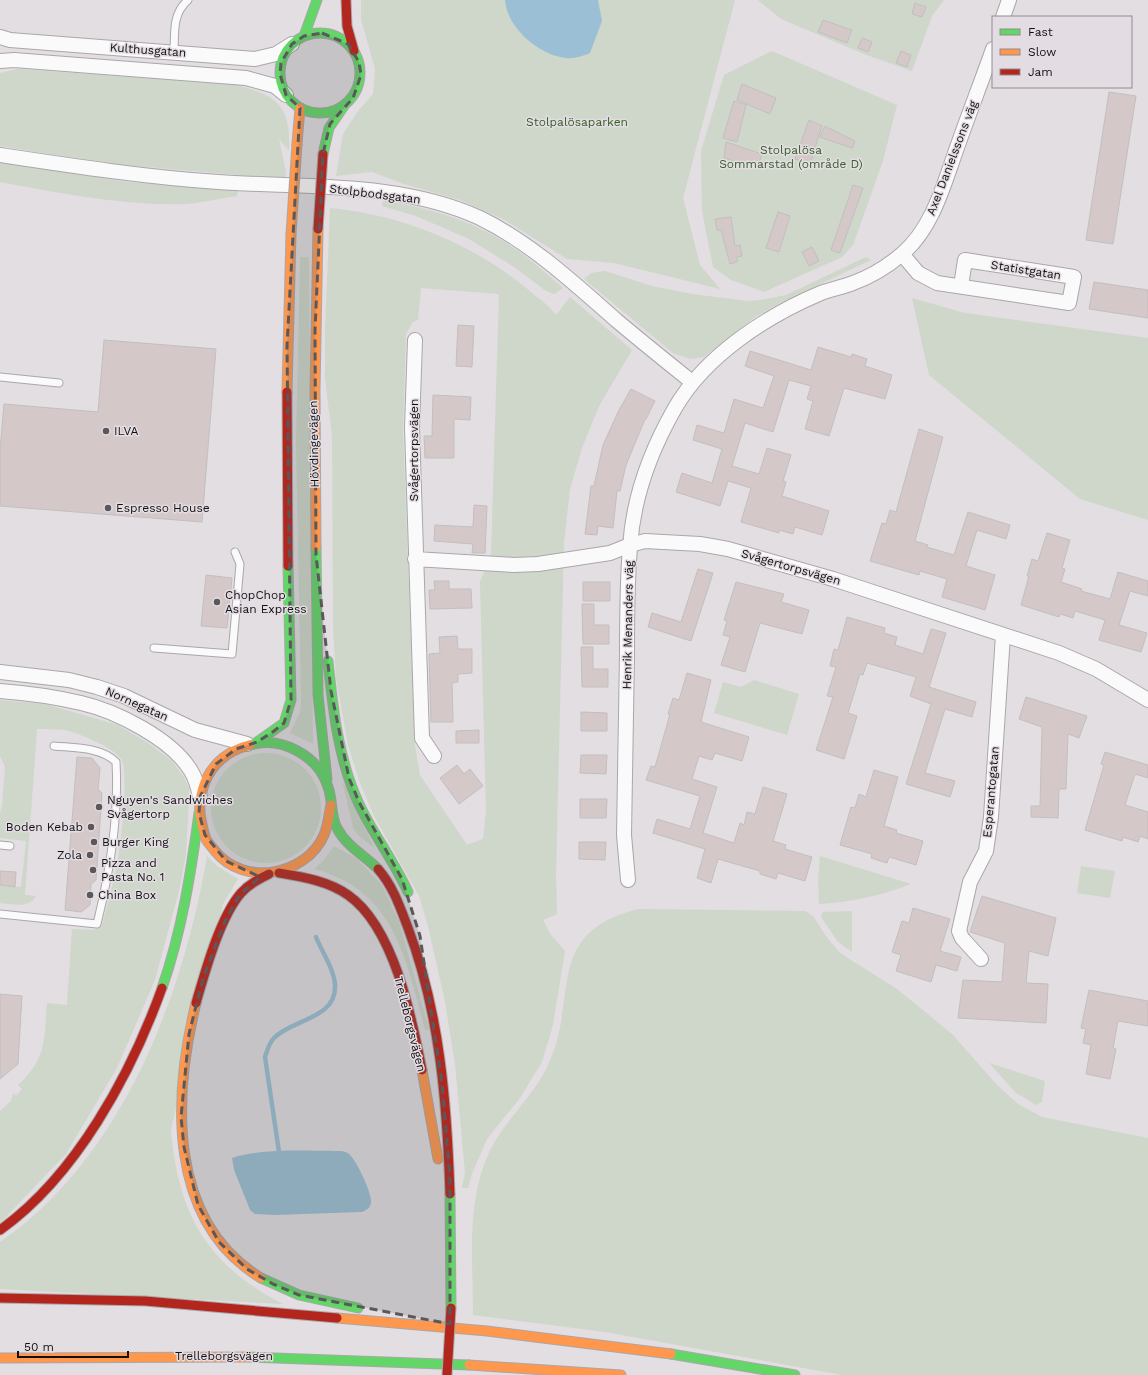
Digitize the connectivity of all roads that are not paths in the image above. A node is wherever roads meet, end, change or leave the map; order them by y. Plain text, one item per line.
1 (188, 0) edge
2 (317, 0) edge
3 (346, 0) edge
4 (1009, 0) edge
5 (1003, 16) edge
6 (0, 37) edge
7 (298, 40) junction
8 (354, 51) junction
9 (992, 51) edge
10 (174, 52) junction
11 (0, 61) edge
12 (286, 95) junction
13 (344, 106) junction
14 (300, 108) junction
15 (0, 155) edge
16 (902, 254) junction
17 (961, 286) junction
18 (415, 340) dead end
19 (0, 377) edge
20 (692, 382) junction
21 (59, 383) dead end
22 (630, 545) junction
23 (235, 552) dead end
24 (316, 555) junction
25 (415, 559) junction
26 (1003, 635) junction
27 (154, 648) dead end
28 (0, 672) edge
29 (0, 690) edge
30 (1148, 700) edge
31 (252, 743) junction
32 (54, 746) dead end
33 (434, 756) dead end
34 (328, 787) junction
35 (200, 797) junction
36 (331, 805) junction
37 (199, 813) junction
38 (0, 845) edge
39 (10, 846) dead end
40 (273, 874) junction
41 (628, 880) dead end
42 (410, 901) dead end
43 (0, 914) edge
44 (981, 959) dead end
45 (0, 1230) edge
46 (450, 1242) junction
47 (0, 1298) edge
48 (487, 1331) junction
49 (0, 1358) edge
50 (447, 1375) edge
51 (621, 1375) edge
52 (795, 1375) edge

1 - 10 lane
2 - 7 main road
3 - 8 main road, Hövdingevägen
4 - 5 street
6 - 10 street, Kulthusgatan
7 - 8 main road
7 - 10 street, Kulthusgatan
7 - 12 main road
8 - 13 main road, Hövdingevägen
9 - 16 street, Axel Danielssons väg
11 - 12 street, Kulthusgatan
12 - 14 main road, Hövdingevägen
13 - 14 main road, Hövdingevägen
13 - 24 main road, Hövdingevägen, bridge
14 - 31 main road, bridge
15 - 20 street, Stolpbodsgatan
16 - 17 street, Statistgatan
16 - 20 street, Axel Danielssons väg
17 - 17 street, Statistgatan
18 - 25 street, Svågertorpsvägen
19 - 21 lane
20 - 22 street, Henrik Menanders väg
22 - 25 street, Svågertorpsvägen
22 - 26 street, Svågertorpsvägen
22 - 41 street, Henrik Menanders väg
23 - 27 lane
24 - 34 main road, Hövdingevägen
24 - 42 main road
25 - 33 street, Svågertorpsvägen
26 - 30 street, Svågertorpsvägen
26 - 44 street, Esperantogatan
28 - 31 street, Nornegatan
29 - 35 street, Nornegatan
31 - 34 main road
31 - 35 main road
32 - 43 lane
34 - 36 main road
35 - 37 main road
36 - 40 main road
36 - 46 main road, Trelleborgsvägen
37 - 40 main road
37 - 45 main road
38 - 39 lane
40 - 46 main road, Trelleborgsvägen
40 - 48 main road
46 - 50 main road, Trelleborgsvägen, bridge
47 - 48 main road
48 - 52 main road
49 - 51 main road, Trelleborgsvägen

